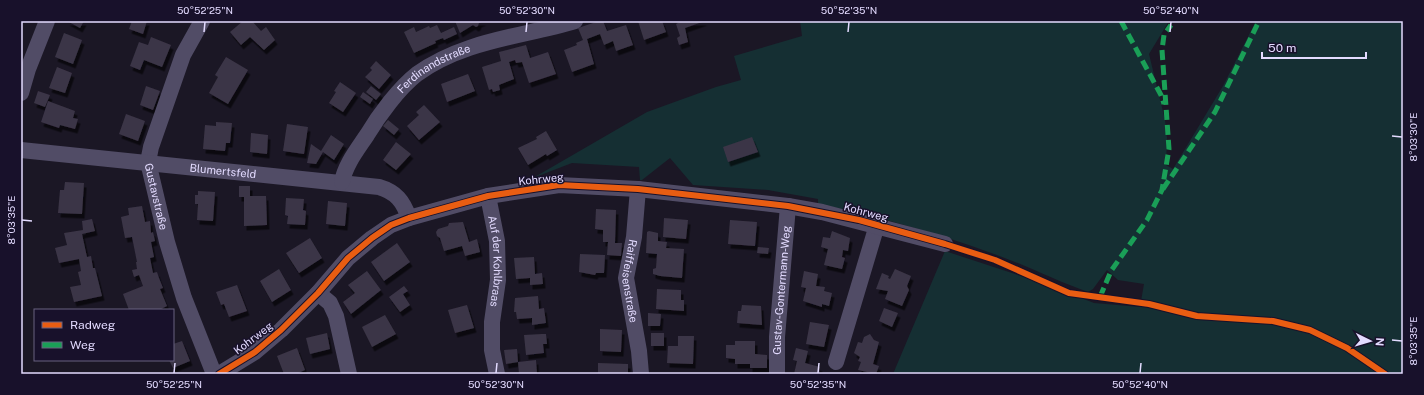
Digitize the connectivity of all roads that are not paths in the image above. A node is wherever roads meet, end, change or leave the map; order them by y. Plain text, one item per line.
1 (47, 21) edge
2 (202, 21) edge
3 (575, 21) edge
4 (21, 93) edge
5 (21, 150) edge
6 (148, 162) junction
7 (342, 182) junction
8 (638, 189) junction
9 (488, 196) junction
10 (788, 206) junction
11 (409, 218) junction
12 (877, 226) junction
13 (945, 244) dead end
14 (318, 293) junction
15 (836, 362) dead end
16 (214, 374) edge
17 (219, 374) edge
18 (349, 374) edge
19 (497, 374) edge
20 (641, 374) edge
21 (777, 374) edge

1 - 4 street
2 - 6 street, Gustavstraße
3 - 7 street, Ferdinandstraße
5 - 6 street, Blumertsfeld
6 - 7 street, Blumertsfeld
6 - 16 street, Gustavstraße
7 - 11 street, Blumertsfeld
8 - 9 street, Kohrweg
8 - 10 street, Kohrweg
8 - 20 street, Raiffeisenstraße
9 - 11 street, Kohrweg
9 - 19 street, Auf der Kohlbraas
10 - 12 street, Kohrweg
10 - 21 street, Gustav-Gontermann-Weg
11 - 14 street, Kohrweg
12 - 13 street, Kohrweg
12 - 15 street, Kohrweg
14 - 17 street, Kohrweg
14 - 18 street

